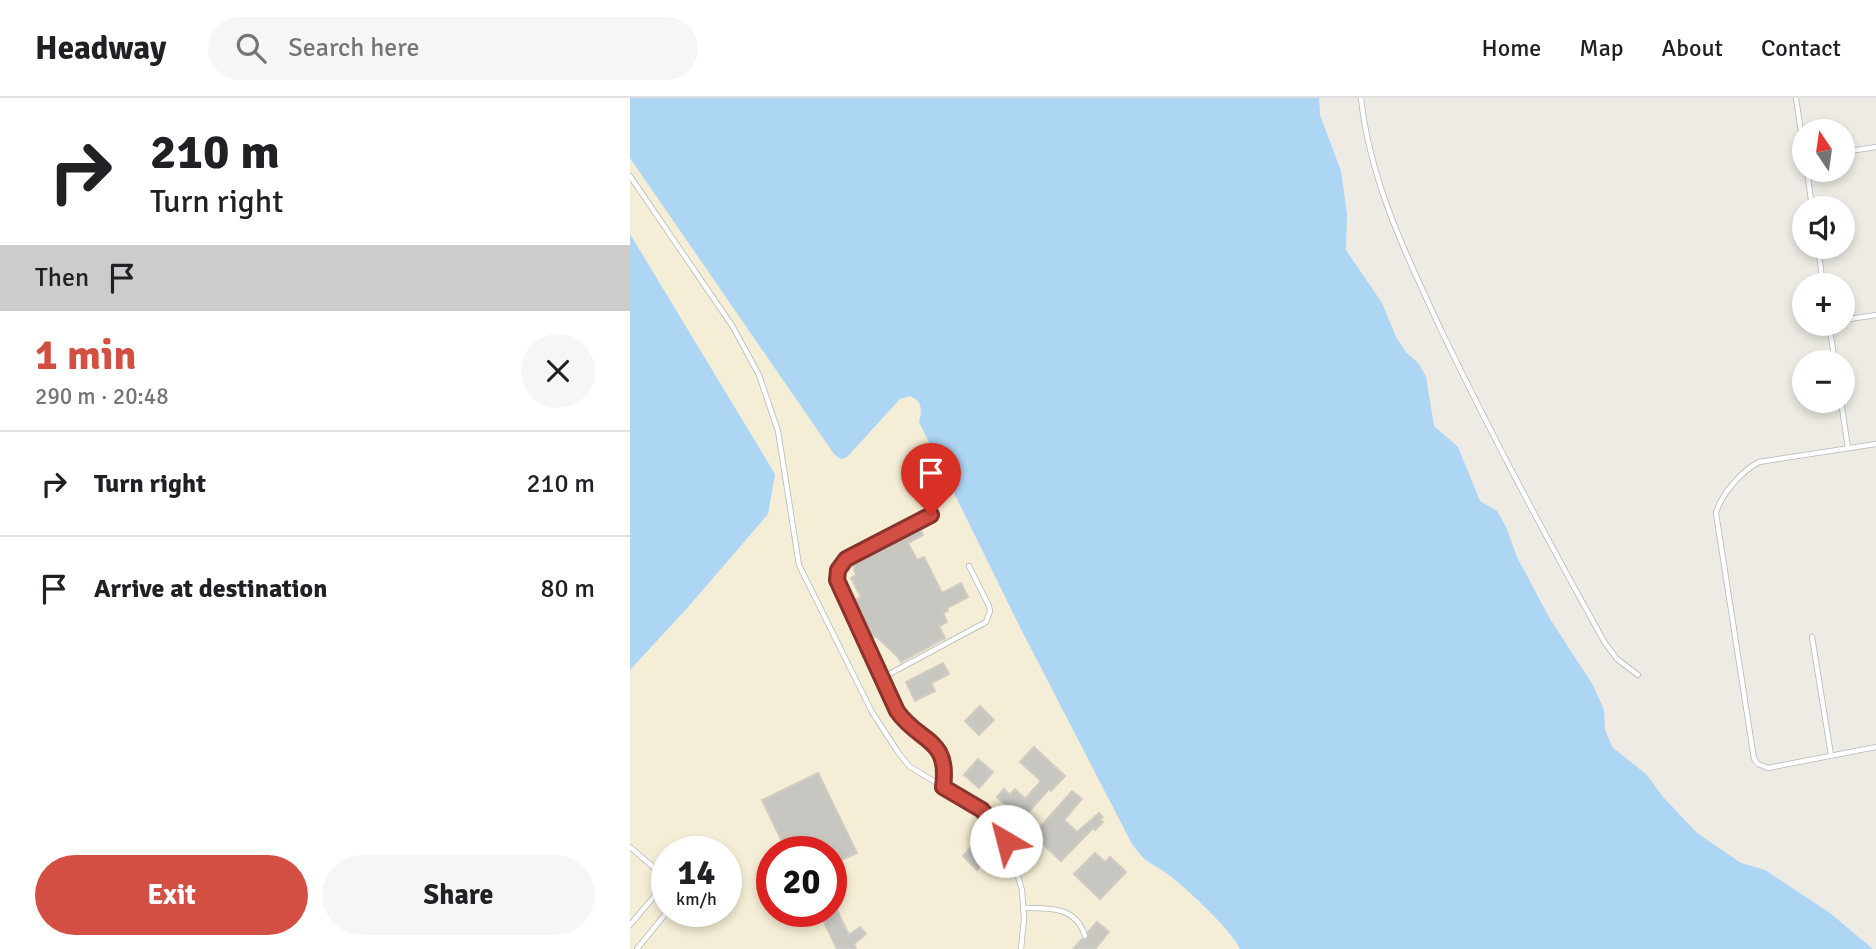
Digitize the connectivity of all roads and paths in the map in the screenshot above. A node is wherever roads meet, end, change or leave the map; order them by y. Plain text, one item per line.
1 (1361, 98) edge
2 (1796, 98) edge
3 (1799, 119) edge
4 (1876, 147) edge
5 (1855, 150) edge
6 (630, 176) edge
7 (1876, 315) edge
8 (1855, 318) edge
9 (1843, 413) edge
10 (1876, 444) edge
11 (1848, 448) junction
12 (931, 515) dead end
13 (969, 566) dead end
14 (1812, 637) dead end
15 (1638, 675) dead end
16 (882, 678) junction
17 (1876, 747) edge
18 (1831, 755) junction
19 (943, 787) junction
20 (630, 847) edge
21 (651, 866) edge
22 (651, 899) edge
23 (1023, 908) junction
24 (630, 925) edge
25 (654, 927) edge
26 (1085, 936) dead end
27 (636, 949) edge
28 (1021, 949) edge

1 - 15 lane
2 - 3 lane
4 - 5 lane
6 - 19 lane
7 - 8 lane
9 - 11 lane
10 - 11 lane
11 - 18 lane
12 - 16 lane
13 - 16 lane
14 - 18 lane
16 - 19 lane
17 - 18 lane
19 - 23 lane
20 - 21 lane
22 - 24 lane
23 - 26 lane
23 - 28 lane
25 - 27 lane

